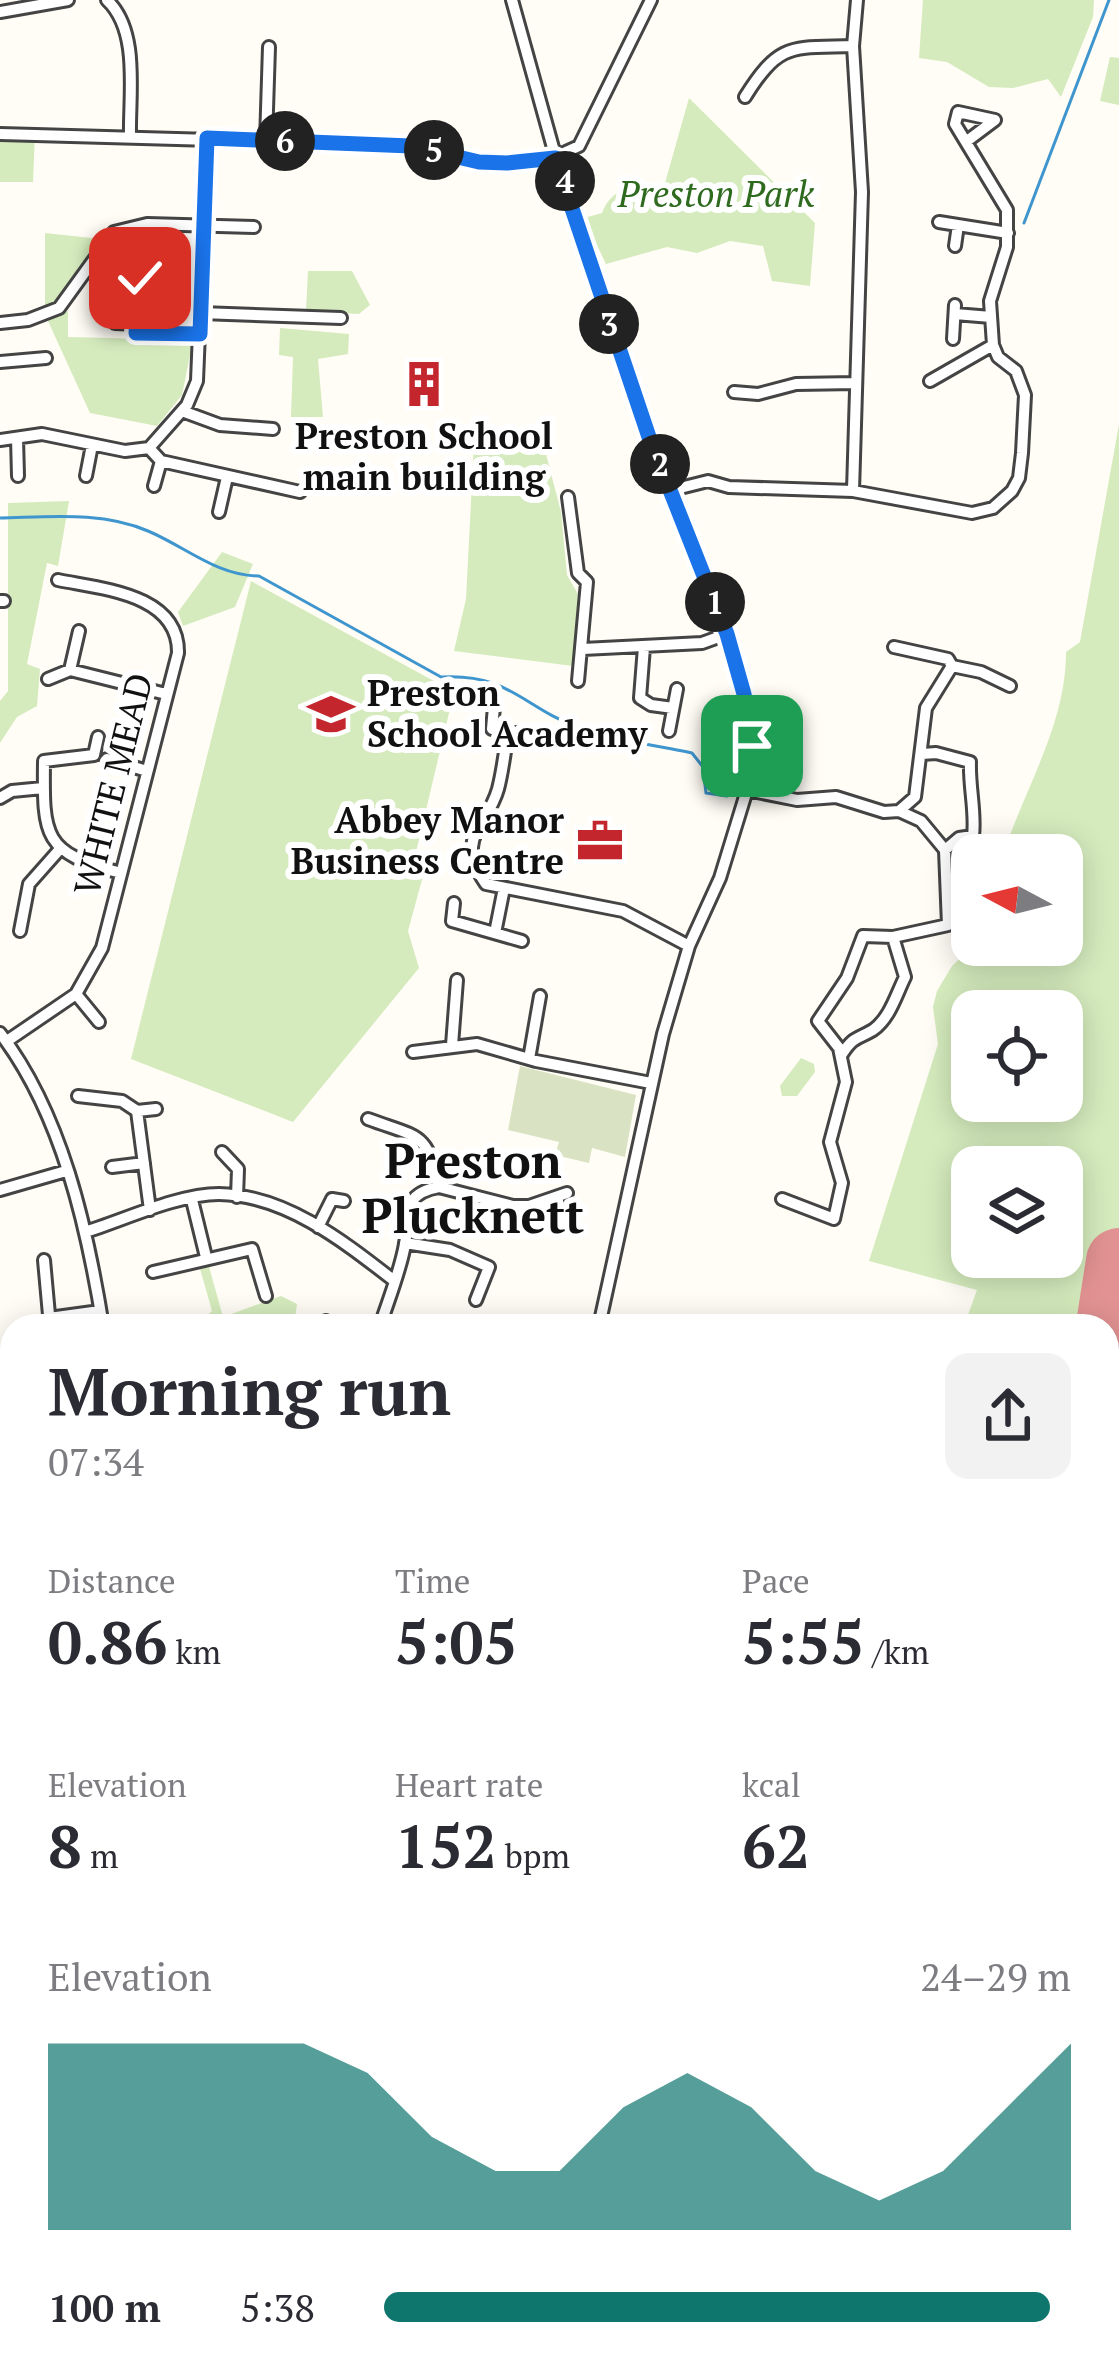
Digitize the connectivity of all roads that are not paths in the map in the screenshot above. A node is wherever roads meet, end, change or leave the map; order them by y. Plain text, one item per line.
1 (68, 0) edge
2 (106, 0) edge
3 (512, 0) edge
4 (651, 0) edge
5 (857, 0) edge
6 (0, 12) edge
7 (853, 46) junction
8 (268, 47) dead end
9 (254, 62) dead end
10 (268, 62) junction
11 (745, 97) dead end
12 (0, 134) edge
13 (130, 136) junction
14 (207, 138) junction
15 (266, 141) junction
16 (968, 141) dead end
17 (555, 158) junction
18 (939, 222) dead end
19 (206, 225) junction
20 (958, 225) junction
21 (254, 227) dead end
22 (1008, 233) junction
23 (956, 246) dead end
24 (140, 278) dead end
25 (201, 313) junction
26 (991, 317) junction
27 (341, 318) dead end
28 (0, 322) edge
29 (116, 323) dead end
30 (136, 324) junction
31 (200, 334) junction
32 (953, 339) dead end
33 (993, 345) junction
34 (46, 358) dead end
35 (0, 362) edge
36 (930, 381) dead end
37 (856, 383) junction
38 (734, 392) dead end
39 (182, 411) junction
40 (273, 429) dead end
41 (17, 438) junction
42 (0, 440) edge
43 (92, 445) junction
44 (149, 448) junction
45 (161, 461) junction
46 (17, 476) dead end
47 (86, 476) dead end
48 (226, 477) junction
49 (154, 486) dead end
50 (672, 490) junction
51 (853, 491) junction
52 (300, 492) dead end
53 (568, 497) dead end
54 (219, 512) dead end
55 (58, 580) dead end
56 (79, 631) dead end
57 (727, 634) junction
58 (644, 646) junction
59 (894, 647) dead end
60 (583, 649) junction
61 (952, 666) junction
62 (70, 670) junction
63 (48, 679) dead end
64 (578, 681) dead end
65 (1010, 686) dead end
66 (677, 689) dead end
67 (166, 694) junction
68 (494, 707) dead end
69 (674, 708) junction
70 (508, 731) junction
71 (669, 731) dead end
72 (524, 734) dead end
73 (98, 737) dead end
74 (922, 754) junction
75 (100, 757) junction
76 (147, 771) junction
77 (43, 788) junction
78 (748, 790) junction
79 (914, 797) junction
80 (0, 798) edge
81 (899, 812) junction
82 (921, 821) junction
83 (60, 849) junction
84 (945, 850) junction
85 (121, 873) junction
86 (504, 888) junction
87 (454, 903) dead end
88 (20, 932) dead end
89 (495, 933) junction
90 (892, 937) junction
91 (522, 940) dead end
92 (688, 946) junction
93 (457, 980) dead end
94 (76, 994) junction
95 (540, 996) dead end
96 (99, 1022) dead end
97 (3, 1037) edge
98 (452, 1045) junction
99 (413, 1052) dead end
100 (842, 1054) junction
101 (529, 1059) junction
102 (651, 1083) junction
103 (78, 1096) dead end
104 (156, 1109) dead end
105 (137, 1111) junction
106 (368, 1119) dead end
107 (222, 1152) dead end
108 (144, 1163) junction
109 (112, 1167) dead end
110 (66, 1172) junction
111 (440, 1187) junction
112 (0, 1190) edge
113 (567, 1193) dead end
114 (237, 1197) junction
115 (782, 1199) dead end
116 (192, 1200) junction
117 (344, 1201) dead end
118 (150, 1210) junction
119 (318, 1227) junction
120 (85, 1232) junction
121 (405, 1244) junction
122 (206, 1257) junction
123 (44, 1260) dead end
124 (153, 1272) dead end
125 (392, 1279) junction
126 (266, 1296) dead end
127 (476, 1300) dead end
128 (100, 1311) junction
129 (49, 1314) edge
130 (86, 1314) edge
131 (101, 1314) edge
132 (383, 1314) edge
133 (602, 1314) edge

1 - 6 street
2 - 13 street
3 - 17 street
4 - 17 street
5 - 7 street
7 - 11 street
7 - 37 street
8 - 10 street
9 - 10 street
10 - 15 street
12 - 13 street
13 - 14 street
14 - 15 street
14 - 19 street
15 - 17 street
16 - 22 street
17 - 50 street
18 - 20 street
19 - 21 street
19 - 25 street
19 - 28 street
20 - 22 street
20 - 23 street
22 - 26 street
24 - 30 street
25 - 27 street
25 - 31 street
26 - 32 street
26 - 33 street
29 - 30 street
30 - 31 street
31 - 39 street
33 - 36 street
33 - 51 street
34 - 35 street
37 - 38 street
37 - 51 street
39 - 40 street
39 - 44 street
41 - 42 street
41 - 43 street
41 - 46 street
43 - 44 street
43 - 47 street
44 - 45 street
45 - 48 street
45 - 49 street
48 - 52 street
48 - 54 street
50 - 51 street
50 - 57 street
53 - 60 street
55 - 67 street, WHITE MEAD
56 - 62 street
57 - 58 street
57 - 78 street
58 - 60 street
58 - 69 street
59 - 61 street
60 - 64 street
61 - 65 street
61 - 74 street
62 - 63 street
62 - 67 street
66 - 69 street
67 - 76 street, WHITE MEAD
68 - 70 street
69 - 71 street
70 - 72 street
70 - 86 street
73 - 75 street
74 - 79 street
74 - 84 street
75 - 76 street
75 - 77 street
76 - 85 street, WHITE MEAD
77 - 80 street
77 - 83 street
78 - 81 street
78 - 92 street
79 - 81 street
79 - 82 street
81 - 82 street
82 - 84 street
83 - 85 street
83 - 88 street
84 - 90 street
85 - 94 street, WHITE MEAD
86 - 89 street
86 - 92 street
87 - 89 street
89 - 91 street
90 - 100 street
90 - 100 street
92 - 102 street
93 - 98 street
94 - 96 street
94 - 97 street, WHITE MEAD
95 - 101 street
97 - 110 street
98 - 99 street
98 - 101 street
100 - 115 street
101 - 102 street
102 - 133 street
103 - 105 street
104 - 105 street
105 - 108 street
106 - 111 street
107 - 114 street
108 - 109 street
108 - 118 street
110 - 112 street
110 - 120 street
111 - 113 street
111 - 121 street
114 - 116 street
114 - 119 street
116 - 118 street
116 - 122 street
117 - 119 street
118 - 120 street
119 - 125 street
120 - 128 street
121 - 125 street
121 - 127 street
122 - 124 street
122 - 126 street
123 - 129 street
125 - 132 street
128 - 130 street
128 - 131 street

